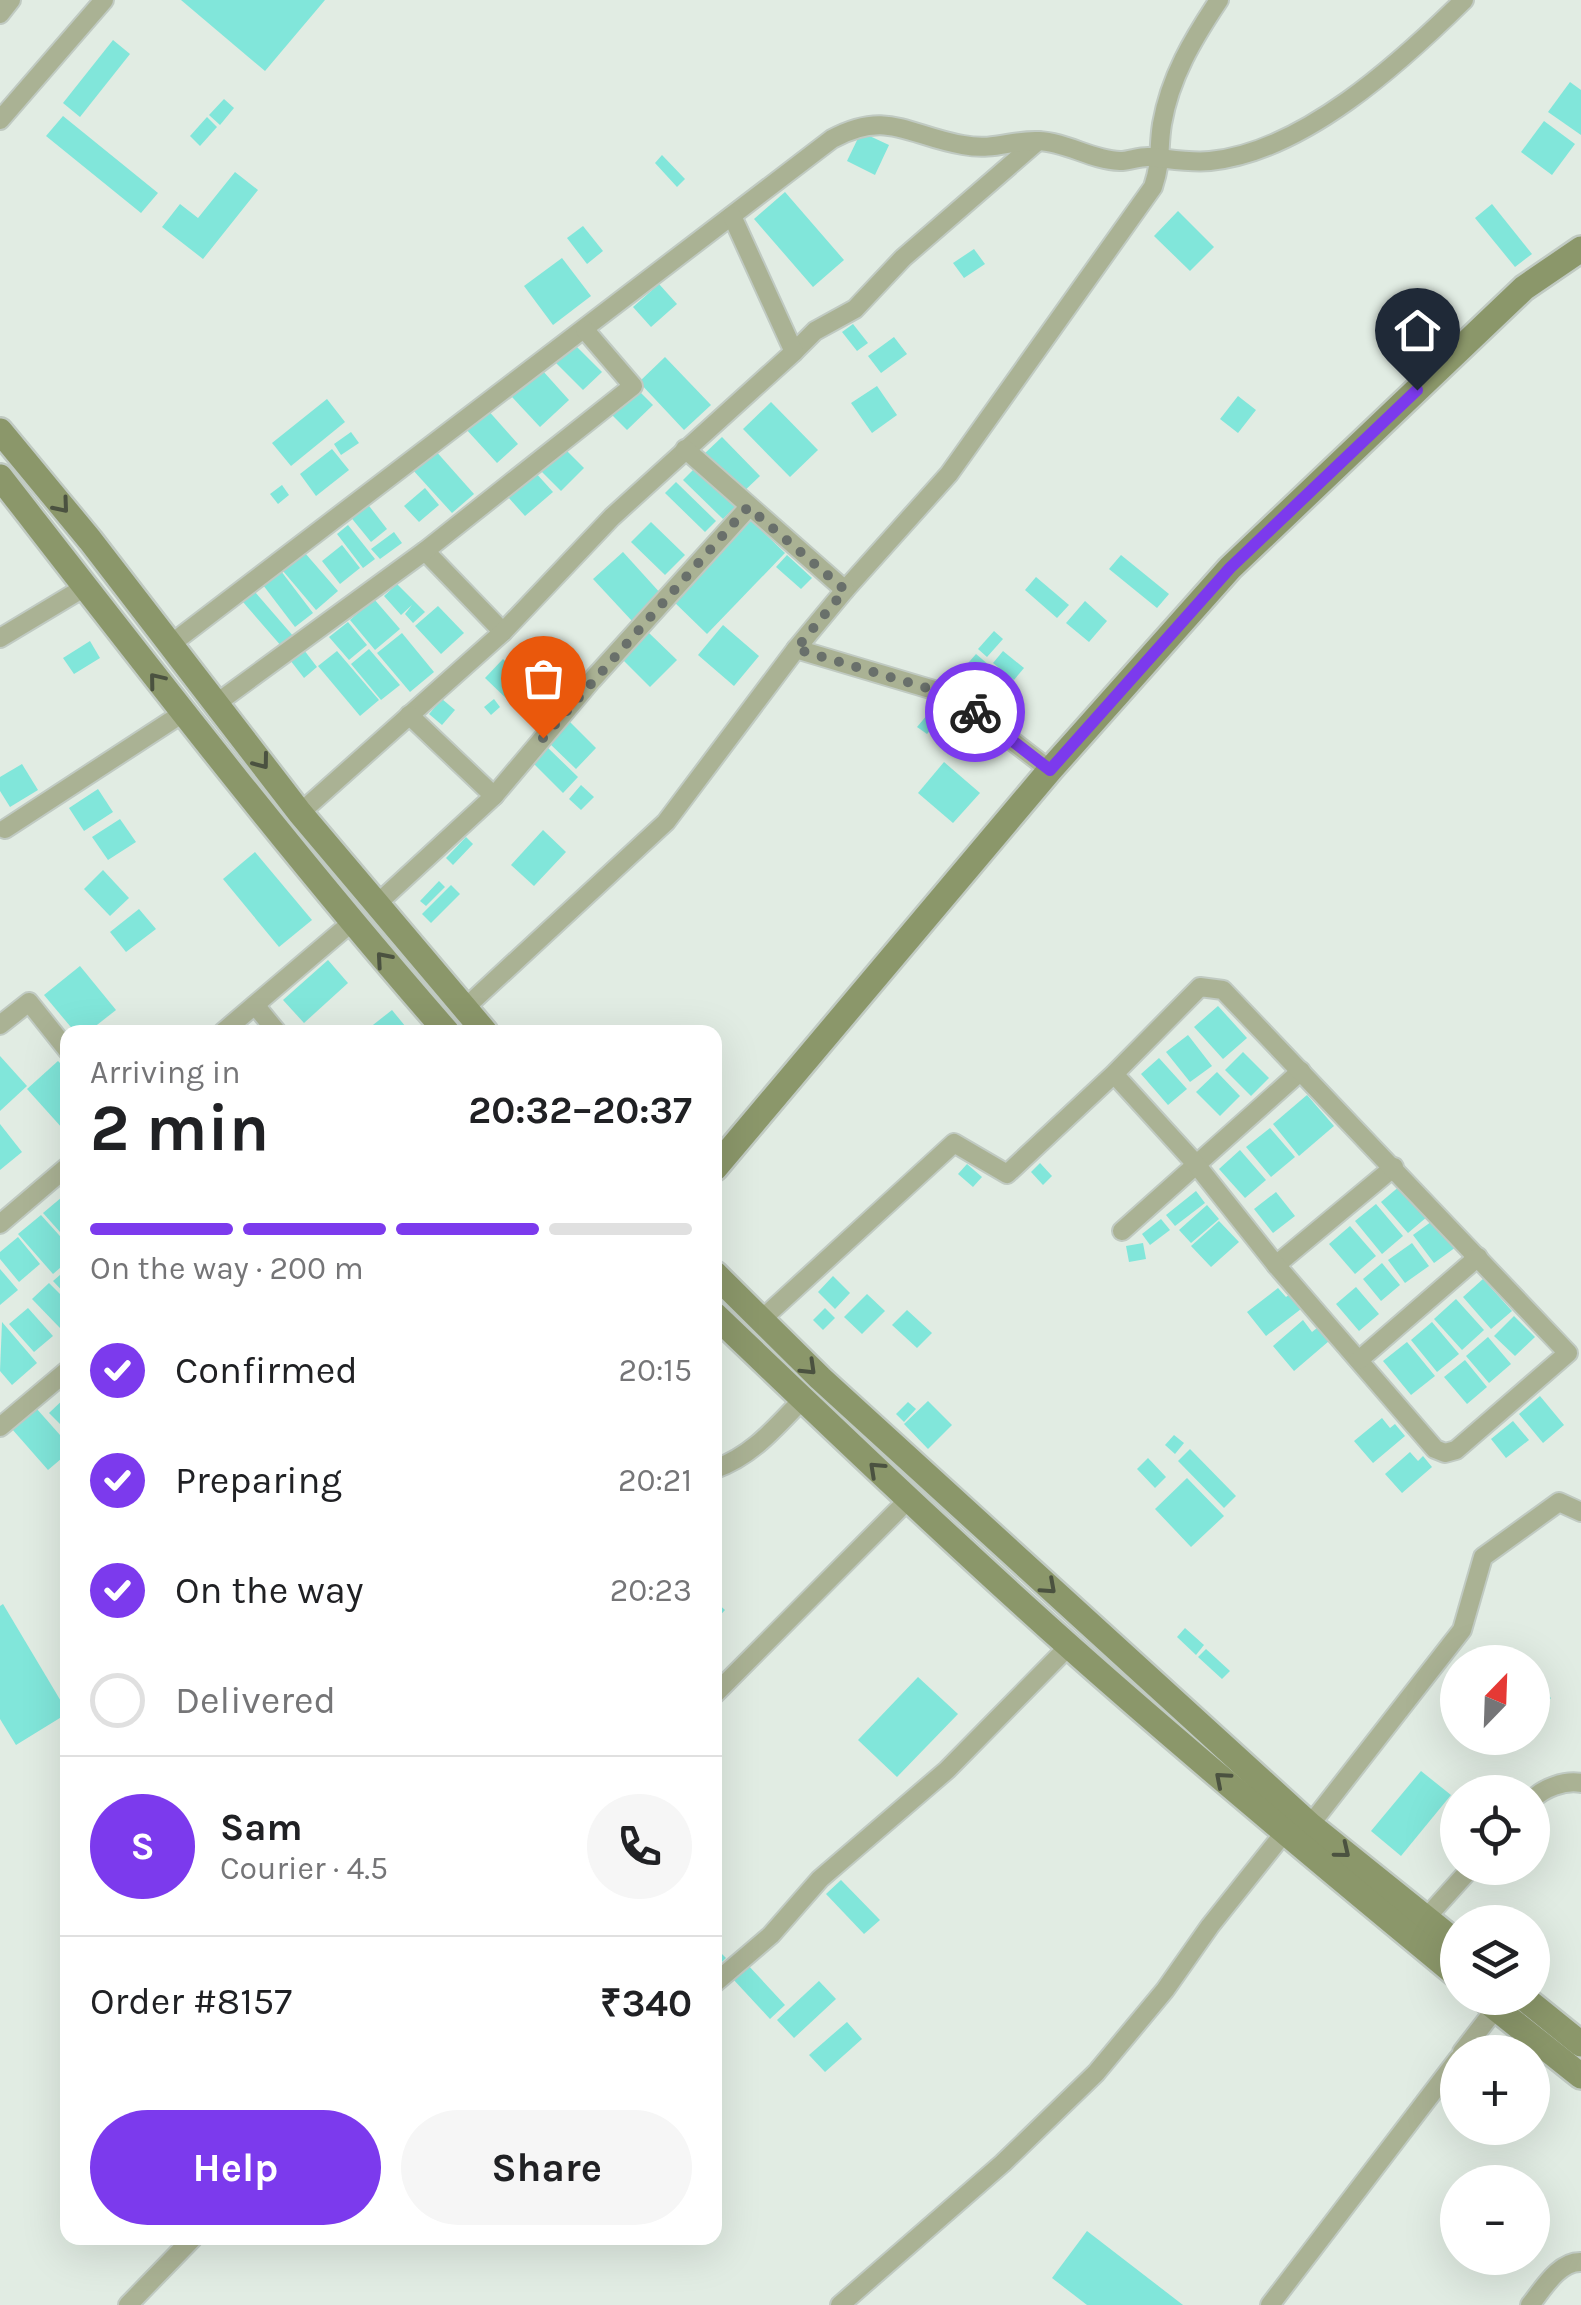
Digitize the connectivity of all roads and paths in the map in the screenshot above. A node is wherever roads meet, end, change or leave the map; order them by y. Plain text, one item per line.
1 (11, 0) edge
2 (104, 0) edge
3 (1218, 0) edge
4 (1464, 0) edge
5 (0, 14) edge
6 (0, 120) edge
7 (1038, 141) junction
8 (1162, 160) junction
9 (732, 216) junction
10 (1581, 249) edge
11 (585, 330) junction
12 (794, 352) junction
13 (0, 431) edge
14 (685, 449) junction
15 (0, 478) edge
16 (748, 507) junction
17 (425, 552) junction
18 (85, 587) junction
19 (845, 590) junction
20 (503, 632) junction
21 (0, 638) edge
22 (171, 644) junction
23 (796, 649) junction
24 (217, 703) junction
25 (183, 713) junction
26 (409, 715) junction
27 (1050, 770) junction
28 (494, 796) junction
29 (300, 812) junction
30 (2, 828) edge
31 (378, 902) junction
32 (351, 923) junction
33 (255, 1005) junction
34 (466, 1007) junction
35 (0, 1025) edge
36 (231, 1025) edge
37 (271, 1025) edge
38 (442, 1025) edge
39 (480, 1025) edge
40 (60, 1041) edge
41 (1301, 1071) junction
42 (1114, 1074) junction
43 (722, 1160) edge
44 (1195, 1163) junction
45 (1394, 1167) junction
46 (60, 1173) edge
47 (0, 1224) edge
48 (1122, 1230) dead end
49 (1478, 1257) junction
50 (1276, 1266) junction
51 (722, 1281) edge
52 (760, 1320) junction
53 (722, 1321) edge
54 (1359, 1360) junction
55 (60, 1377) edge
56 (802, 1400) junction
57 (0, 1427) edge
58 (722, 1467) edge
59 (909, 1499) junction
60 (1581, 1512) edge
61 (1069, 1646) junction
62 (722, 1687) edge
63 (1581, 1782) edge
64 (1550, 1788) edge
65 (1310, 1825) junction
66 (1284, 1834) junction
67 (1456, 1885) edge
68 (1426, 1918) junction
69 (1440, 1929) edge
70 (1440, 1961) edge
71 (722, 1977) edge
72 (1505, 2015) edge
73 (1545, 2015) edge
74 (1581, 2044) edge
75 (1581, 2076) edge
76 (1440, 2083) edge
77 (186, 2245) edge
78 (1581, 2262) edge
79 (1274, 2304) edge
80 (128, 2305) edge
81 (840, 2305) edge
82 (1530, 2305) edge

1 - 5 street
2 - 6 street
3 - 8 street
4 - 8 street
7 - 8 street
7 - 9 street
7 - 12 street
8 - 19 street
9 - 11 street
9 - 12 street
10 - 27 main road
11 - 17 street
11 - 22 street
12 - 14 street
13 -> 22 main road
14 - 16 street
14 - 20 street
15 - 18 main road
16 - 19 street
16 - 28 street
17 - 20 street
17 - 24 street
18 - 21 street
25 -> 18 main road
19 - 23 street
20 - 26 street
22 - 24 main road
23 - 27 street
23 - 34 street
24 -> 29 main road
25 - 30 street
25 - 32 main road
26 - 28 street
26 - 29 street
27 - 43 main road
28 - 31 street
29 - 31 main road
31 - 34 main road
32 - 33 street
38 -> 32 main road
33 - 36 street
33 - 37 street
34 - 39 main road
35 - 40 street
41 - 42 street
41 - 44 street
41 - 45 street
42 - 44 street
42 - 52 street
44 - 48 street
44 - 50 street
45 - 49 street
45 - 50 street
46 - 47 street
49 - 54 street
49 - 54 street
50 - 54 street
51 - 52 main road
52 -> 65 main road
53 - 56 main road
55 - 57 street
56 - 58 street
59 -> 56 main road
59 - 61 main road
59 - 62 street
60 - 65 street
66 -> 61 main road
61 - 71 street
63 - 64 street
65 -> 68 main road
66 - 70 main road
66 - 81 street
67 - 68 street
68 - 69 main road
72 - 75 main road
73 - 74 main road
76 - 79 street
77 - 80 street
78 - 82 street

